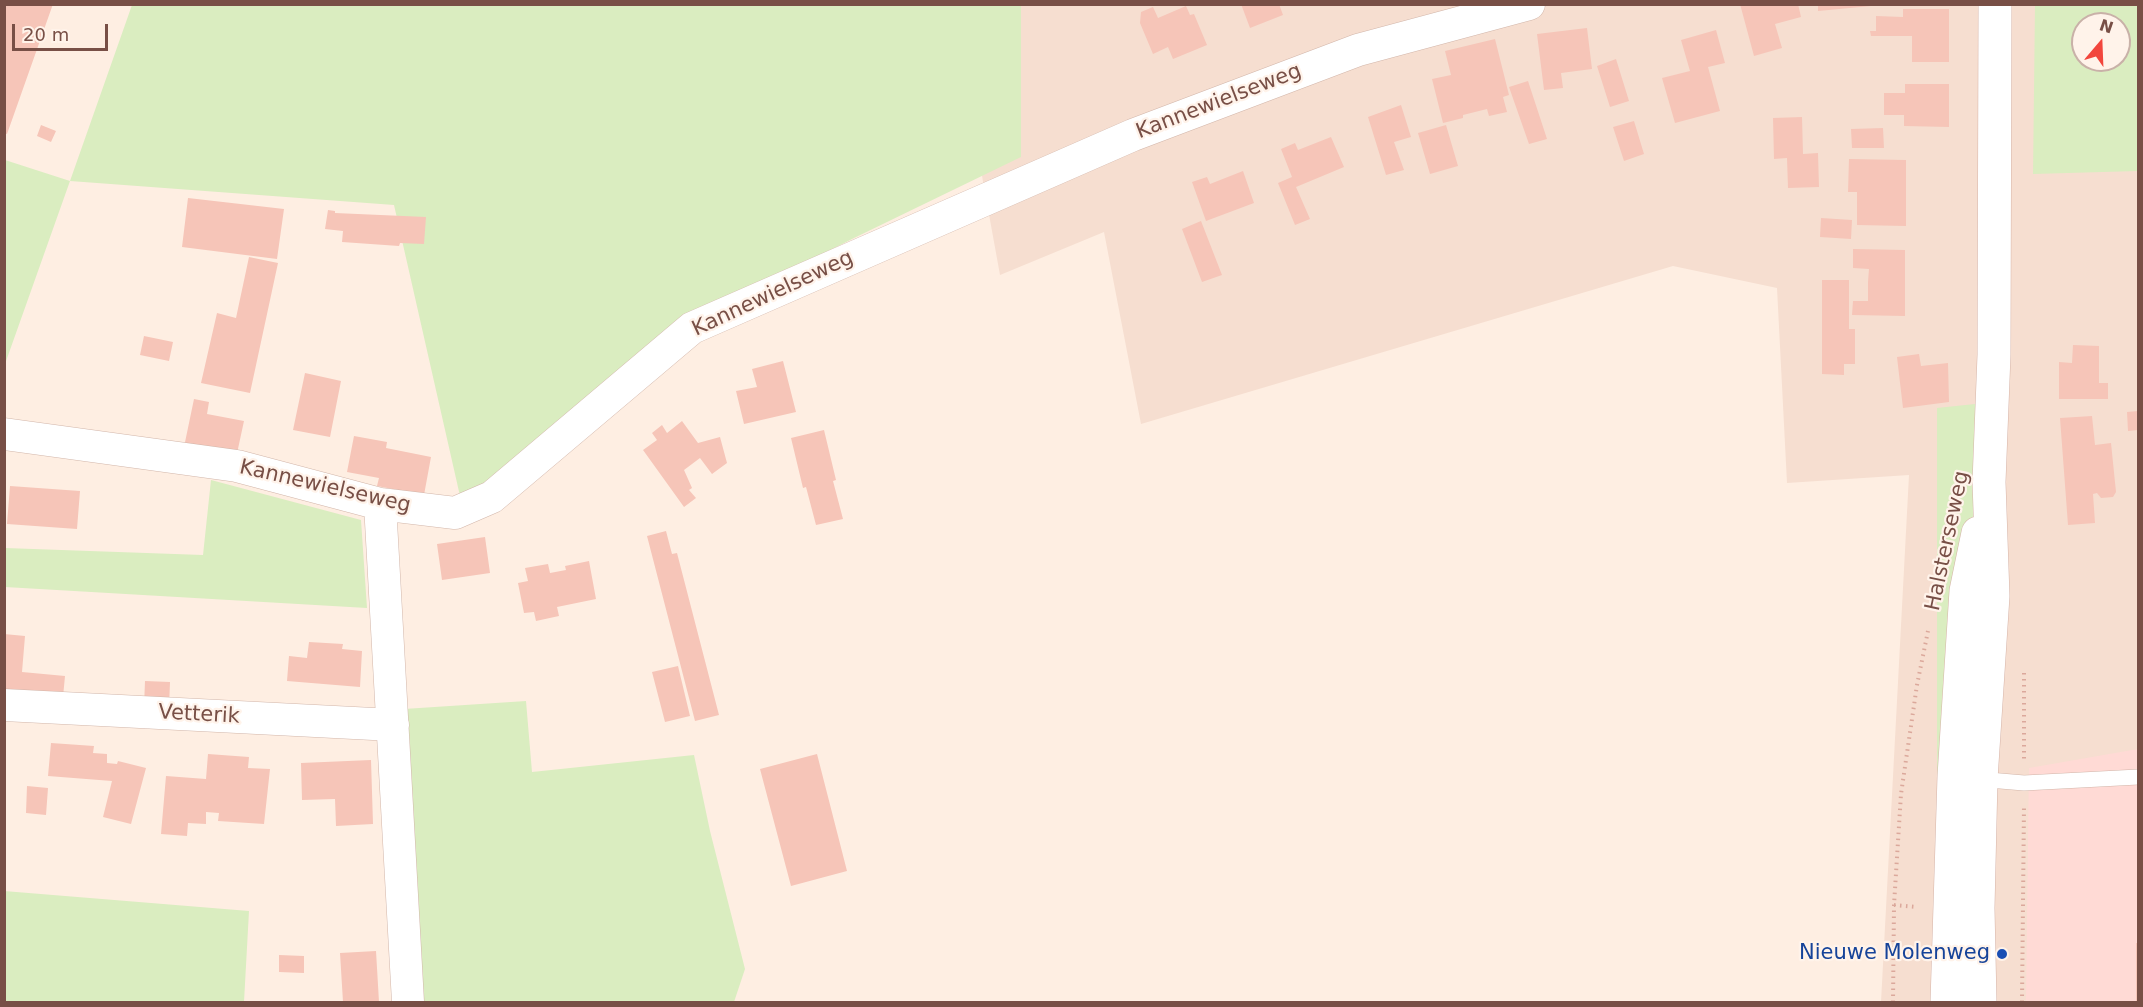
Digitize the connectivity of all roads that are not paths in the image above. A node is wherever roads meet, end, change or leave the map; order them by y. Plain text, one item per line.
1 (1529, 4) edge
2 (1995, 4) edge
3 (4, 434) edge
4 (380, 504) junction
5 (4, 705) edge
6 (393, 725) junction
7 (1968, 777) junction
8 (2139, 777) edge
9 (408, 1002) edge
10 (1947, 1002) edge
11 (1980, 1002) edge

1 - 4 street, Kannewielseweg
2 - 7 main road, Halsterseweg
3 - 4 street, Kannewielseweg
4 - 6 street
5 - 6 street, Vetterik
6 - 9 street
7 - 8 lane
7 - 10 main road, Halsterseweg
7 - 11 main road, Halsterseweg

